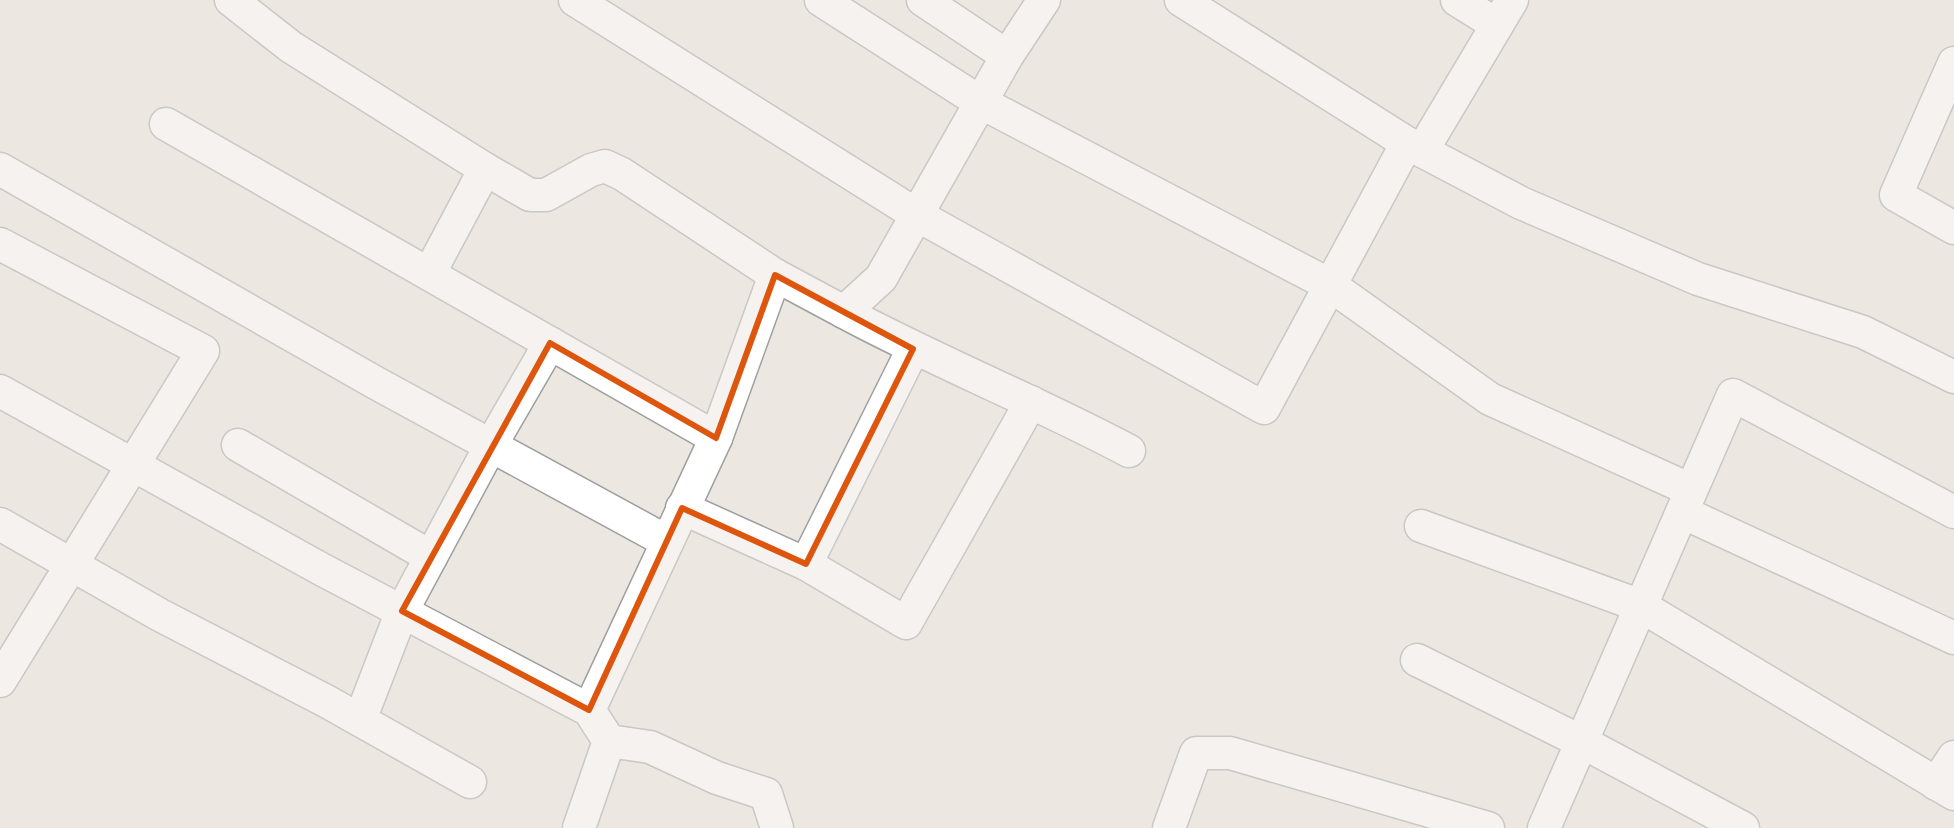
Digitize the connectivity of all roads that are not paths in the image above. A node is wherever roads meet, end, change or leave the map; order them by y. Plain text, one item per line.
1 (231, 0) edge
2 (575, 0) edge
3 (821, 0) edge
4 (923, 0) edge
5 (1044, 0) edge
6 (1181, 0) edge
7 (1457, 0) edge
8 (1504, 12) edge
9 (1007, 56) junction
10 (1952, 73) edge
11 (980, 102) junction
12 (166, 124) dead end
13 (1414, 147) junction
14 (0, 169) edge
15 (485, 169) junction
16 (917, 215) junction
17 (1954, 228) edge
18 (0, 245) edge
19 (429, 274) junction
20 (775, 275) junction
21 (1330, 285) junction
22 (844, 312) junction
23 (550, 343) junction
24 (913, 349) junction
25 (1954, 377) edge
26 (0, 391) edge
27 (1031, 402) junction
28 (716, 438) junction
29 (238, 445) dead end
30 (491, 445) junction
31 (1129, 451) dead end
32 (132, 463) junction
33 (1686, 501) junction
34 (682, 508) junction
35 (1954, 512) edge
36 (0, 524) edge
37 (1421, 526) dead end
38 (666, 541) junction
39 (431, 557) junction
40 (806, 564) junction
41 (72, 565) junction
42 (1641, 606) junction
43 (402, 611) junction
44 (1954, 638) edge
45 (1417, 660) dead end
46 (0, 681) edge
47 (589, 710) junction
48 (360, 720) junction
49 (609, 741) junction
50 (1582, 742) junction
51 (1954, 757) edge
52 (470, 782) dead end
53 (1945, 789) edge
54 (579, 828) edge
55 (777, 828) edge
56 (1169, 828) edge
57 (1488, 828) edge
58 (1544, 828) edge
59 (1743, 828) edge

1 - 15 street
2 - 16 street
3 - 11 street
4 - 9 street
5 - 9 street
6 - 13 street
7 - 8 street
8 - 13 street
9 - 11 street
10 - 17 street
11 - 16 street
11 - 21 street
12 - 19 street
13 - 21 street
13 - 25 street
14 - 30 street
15 - 19 street
15 - 20 street
16 - 21 street
16 - 22 street
18 - 32 street
19 - 23 street
20 - 22 street
20 - 28 street
21 - 33 street
22 - 24 street
23 - 28 street
23 - 30 street
24 - 27 street
24 - 40 street
26 - 32 street
27 - 31 street
27 - 40 street
28 - 34 street
29 - 39 street
30 - 38 street
30 - 39 street
32 - 41 street
32 - 43 street
33 - 35 street
33 - 42 street
33 - 44 street
34 - 38 street
34 - 40 street
36 - 41 street
37 - 42 street
38 - 47 street
39 - 43 street
41 - 46 street
41 - 48 street
42 - 50 street
42 - 53 street
43 - 47 street
43 - 48 street
45 - 50 street
47 - 49 street
48 - 52 street
49 - 54 street
49 - 55 street
50 - 58 street
50 - 59 street
51 - 53 street
56 - 57 street

